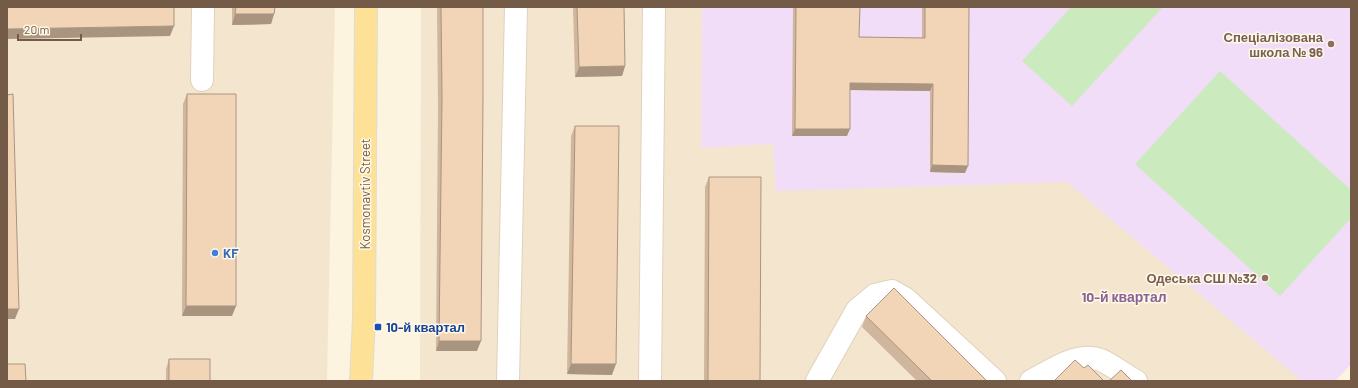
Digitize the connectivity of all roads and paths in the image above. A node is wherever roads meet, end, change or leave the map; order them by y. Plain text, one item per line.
1 (203, 7) edge
2 (366, 7) edge
3 (516, 7) edge
4 (654, 7) edge
5 (202, 80) dead end
6 (361, 381) edge
7 (508, 381) edge
8 (650, 381) edge
9 (817, 381) edge
10 (994, 381) edge
11 (1031, 381) edge
12 (1136, 381) edge

1 - 5 lane
2 - 6 main road, Kosmonavtiv Street
3 - 7 lane
4 - 8 lane
9 - 10 lane
11 - 12 lane

